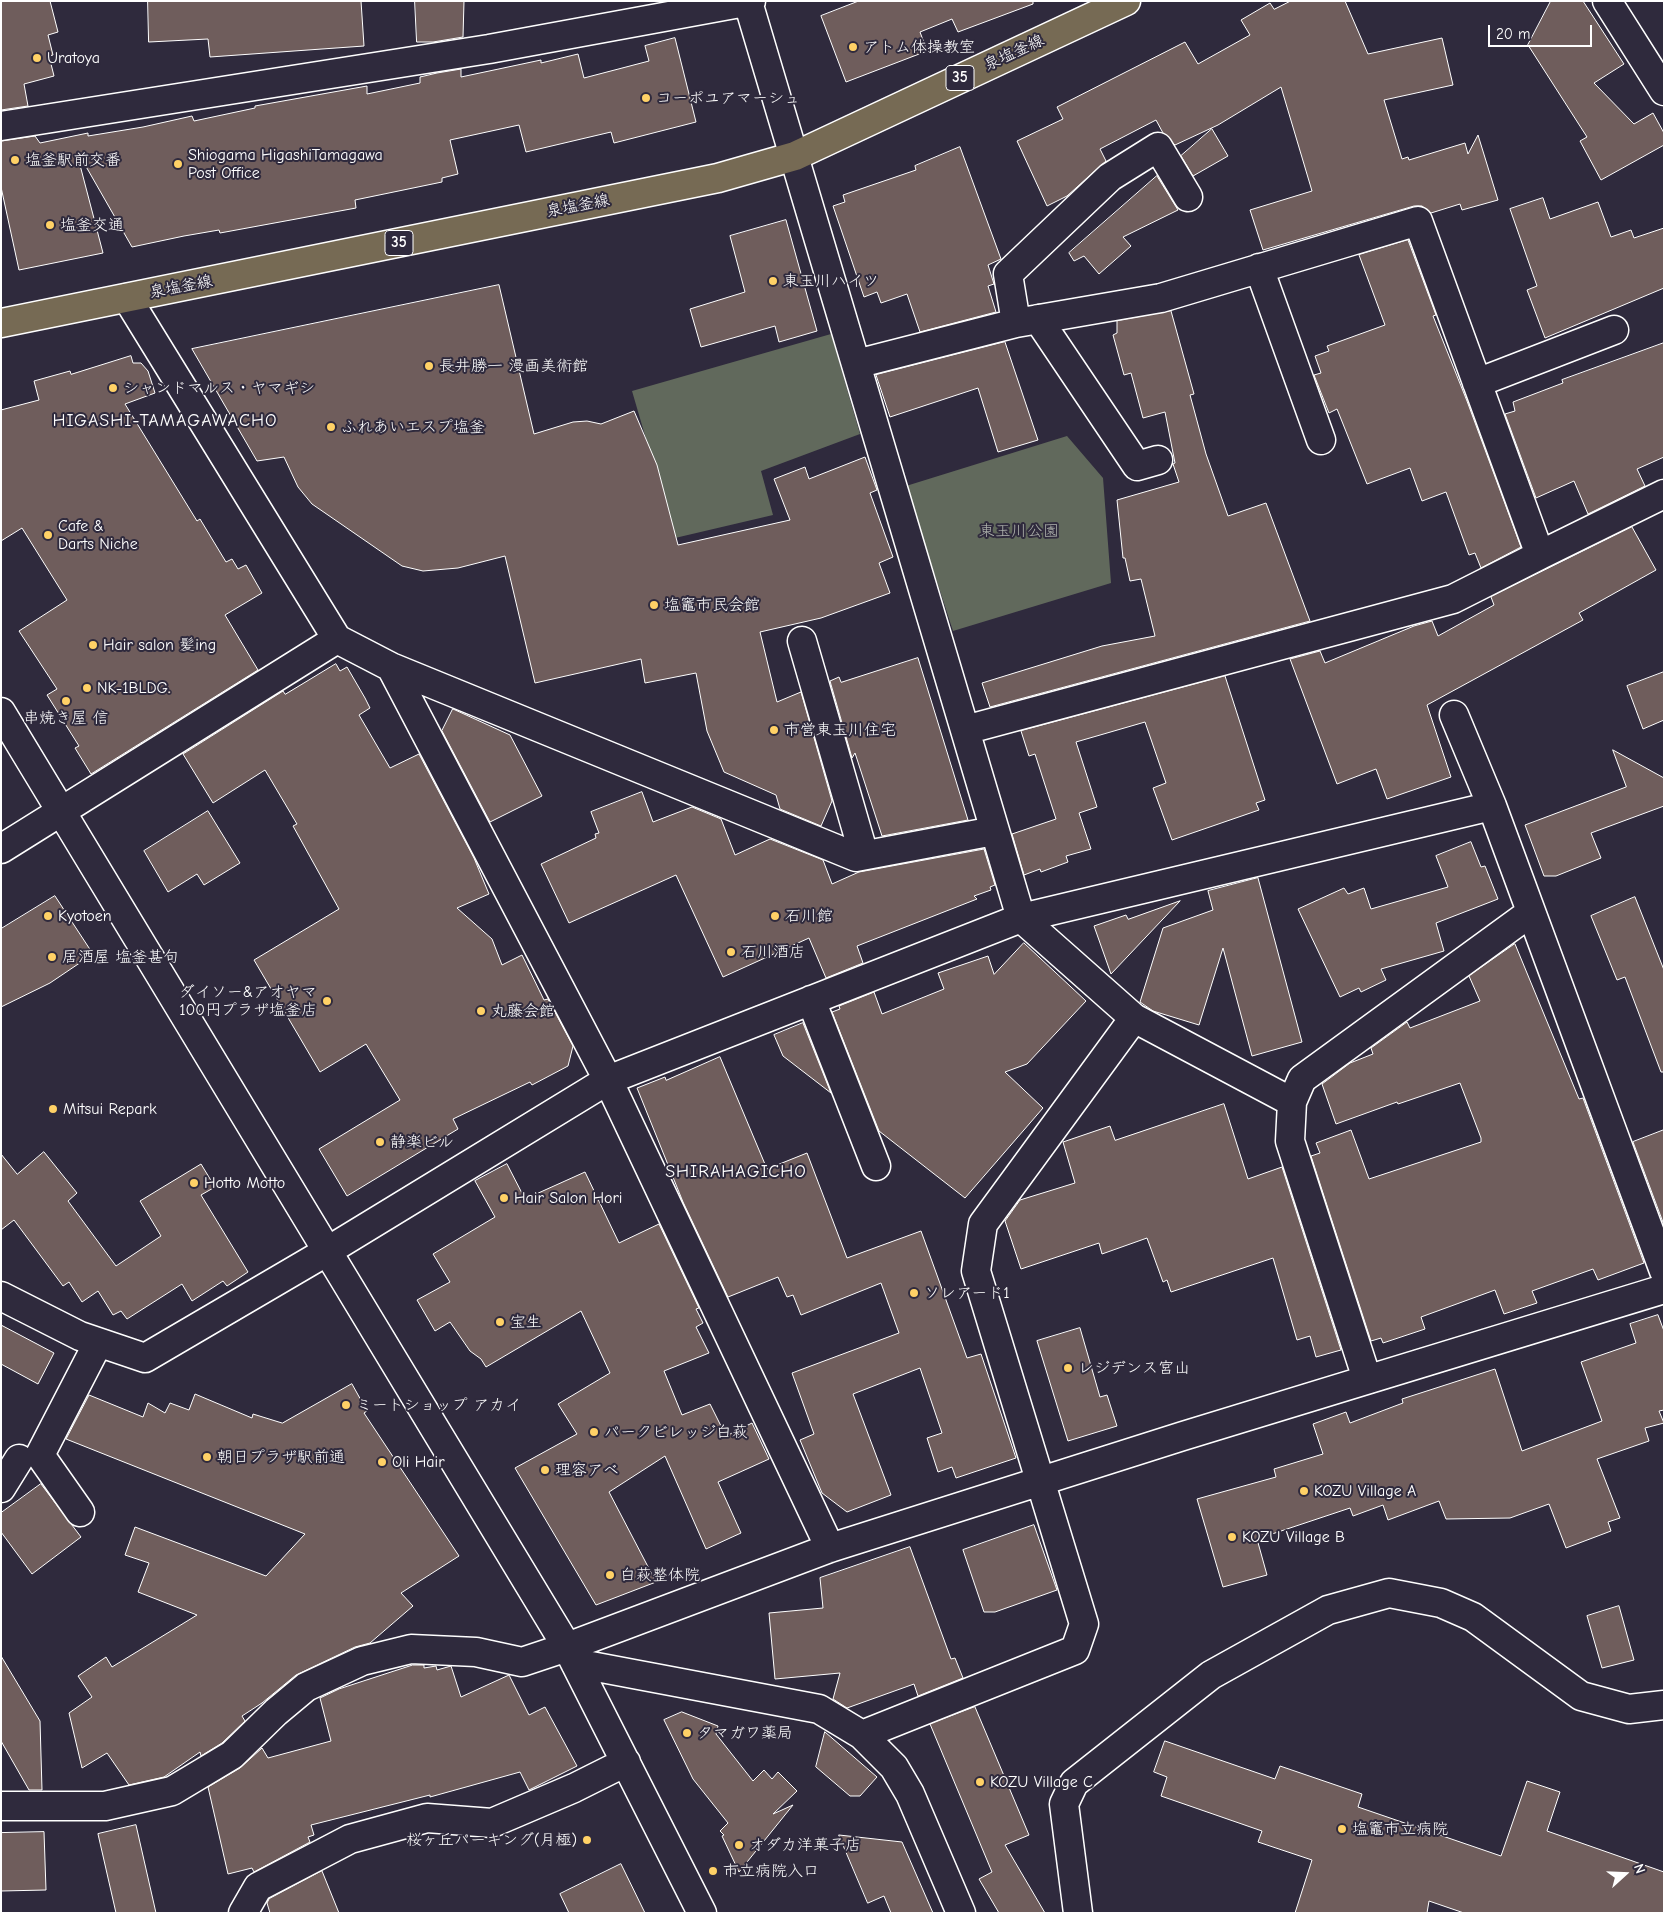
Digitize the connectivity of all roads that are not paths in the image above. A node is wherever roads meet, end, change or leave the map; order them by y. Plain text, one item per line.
1 (1126, 1) edge
2 (1607, 1) edge
3 (750, 2) edge
4 (1664, 90) edge
5 (1, 126) edge
6 (795, 156) junction
7 (1188, 197) dead end
8 (1260, 268) junction
9 (127, 298) junction
10 (1027, 321) junction
11 (1, 323) edge
12 (1614, 330) dead end
13 (856, 364) junction
14 (1477, 383) junction
15 (1321, 440) dead end
16 (1158, 460) dead end
17 (1664, 494) edge
18 (1540, 555) junction
19 (337, 640) junction
20 (802, 642) dead end
21 (391, 667) junction
22 (1, 712) edge
23 (1454, 715) dead end
24 (965, 730) junction
25 (1492, 806) junction
26 (62, 812) junction
27 (994, 831) junction
28 (1, 850) edge
29 (864, 855) junction
30 (1530, 913) junction
31 (1021, 918) junction
32 (811, 1000) junction
33 (1134, 1018) junction
34 (608, 1080) junction
35 (1292, 1102) junction
36 (876, 1166) dead end
37 (326, 1252) junction
38 (1664, 1271) edge
39 (1664, 1289) edge
40 (1, 1296) edge
41 (98, 1344) junction
42 (1367, 1379) junction
43 (19, 1459) dead end
44 (1039, 1481) junction
45 (1, 1488) edge
46 (80, 1512) dead end
47 (830, 1548) junction
48 (571, 1655) junction
49 (1664, 1706) edge
50 (862, 1735) junction
51 (626, 1762) junction
52 (1, 1806) edge
53 (243, 1913) edge
54 (702, 1913) edge
55 (961, 1913) edge
56 (1078, 1913) edge

1 - 6 main road, 泉塩釜線 / 35
2 - 4 street
3 - 5 street
3 - 6 street
6 - 9 main road, 泉塩釜線 / 35
6 - 13 street
7 - 10 street
8 - 10 street
8 - 14 street
8 - 15 street
9 - 11 main road, 泉塩釜線 / 35
9 - 19 street
10 - 13 street
10 - 16 street
12 - 14 street
13 - 24 street
14 - 18 street
17 - 18 street
18 - 24 street
19 - 21 street
19 - 26 street
20 - 29 street
21 - 29 street
21 - 34 street
22 - 26 street
23 - 25 street
24 - 27 street
25 - 30 street
25 - 31 street
26 - 28 street
26 - 37 street
27 - 29 street
27 - 31 street
30 - 35 street
30 - 38 street
31 - 32 street
31 - 33 street
32 - 34 street
32 - 36 street
33 - 35 street
33 - 44 street
34 - 37 street
34 - 47 street
35 - 42 street
37 - 41 street
37 - 48 street
39 - 42 street
40 - 41 street
41 - 46 street
42 - 44 street
43 - 45 street
44 - 47 street
44 - 50 street
47 - 48 street
48 - 50 street
48 - 51 street
48 - 52 street
49 - 56 street
50 - 55 street
51 - 53 street
51 - 54 street

